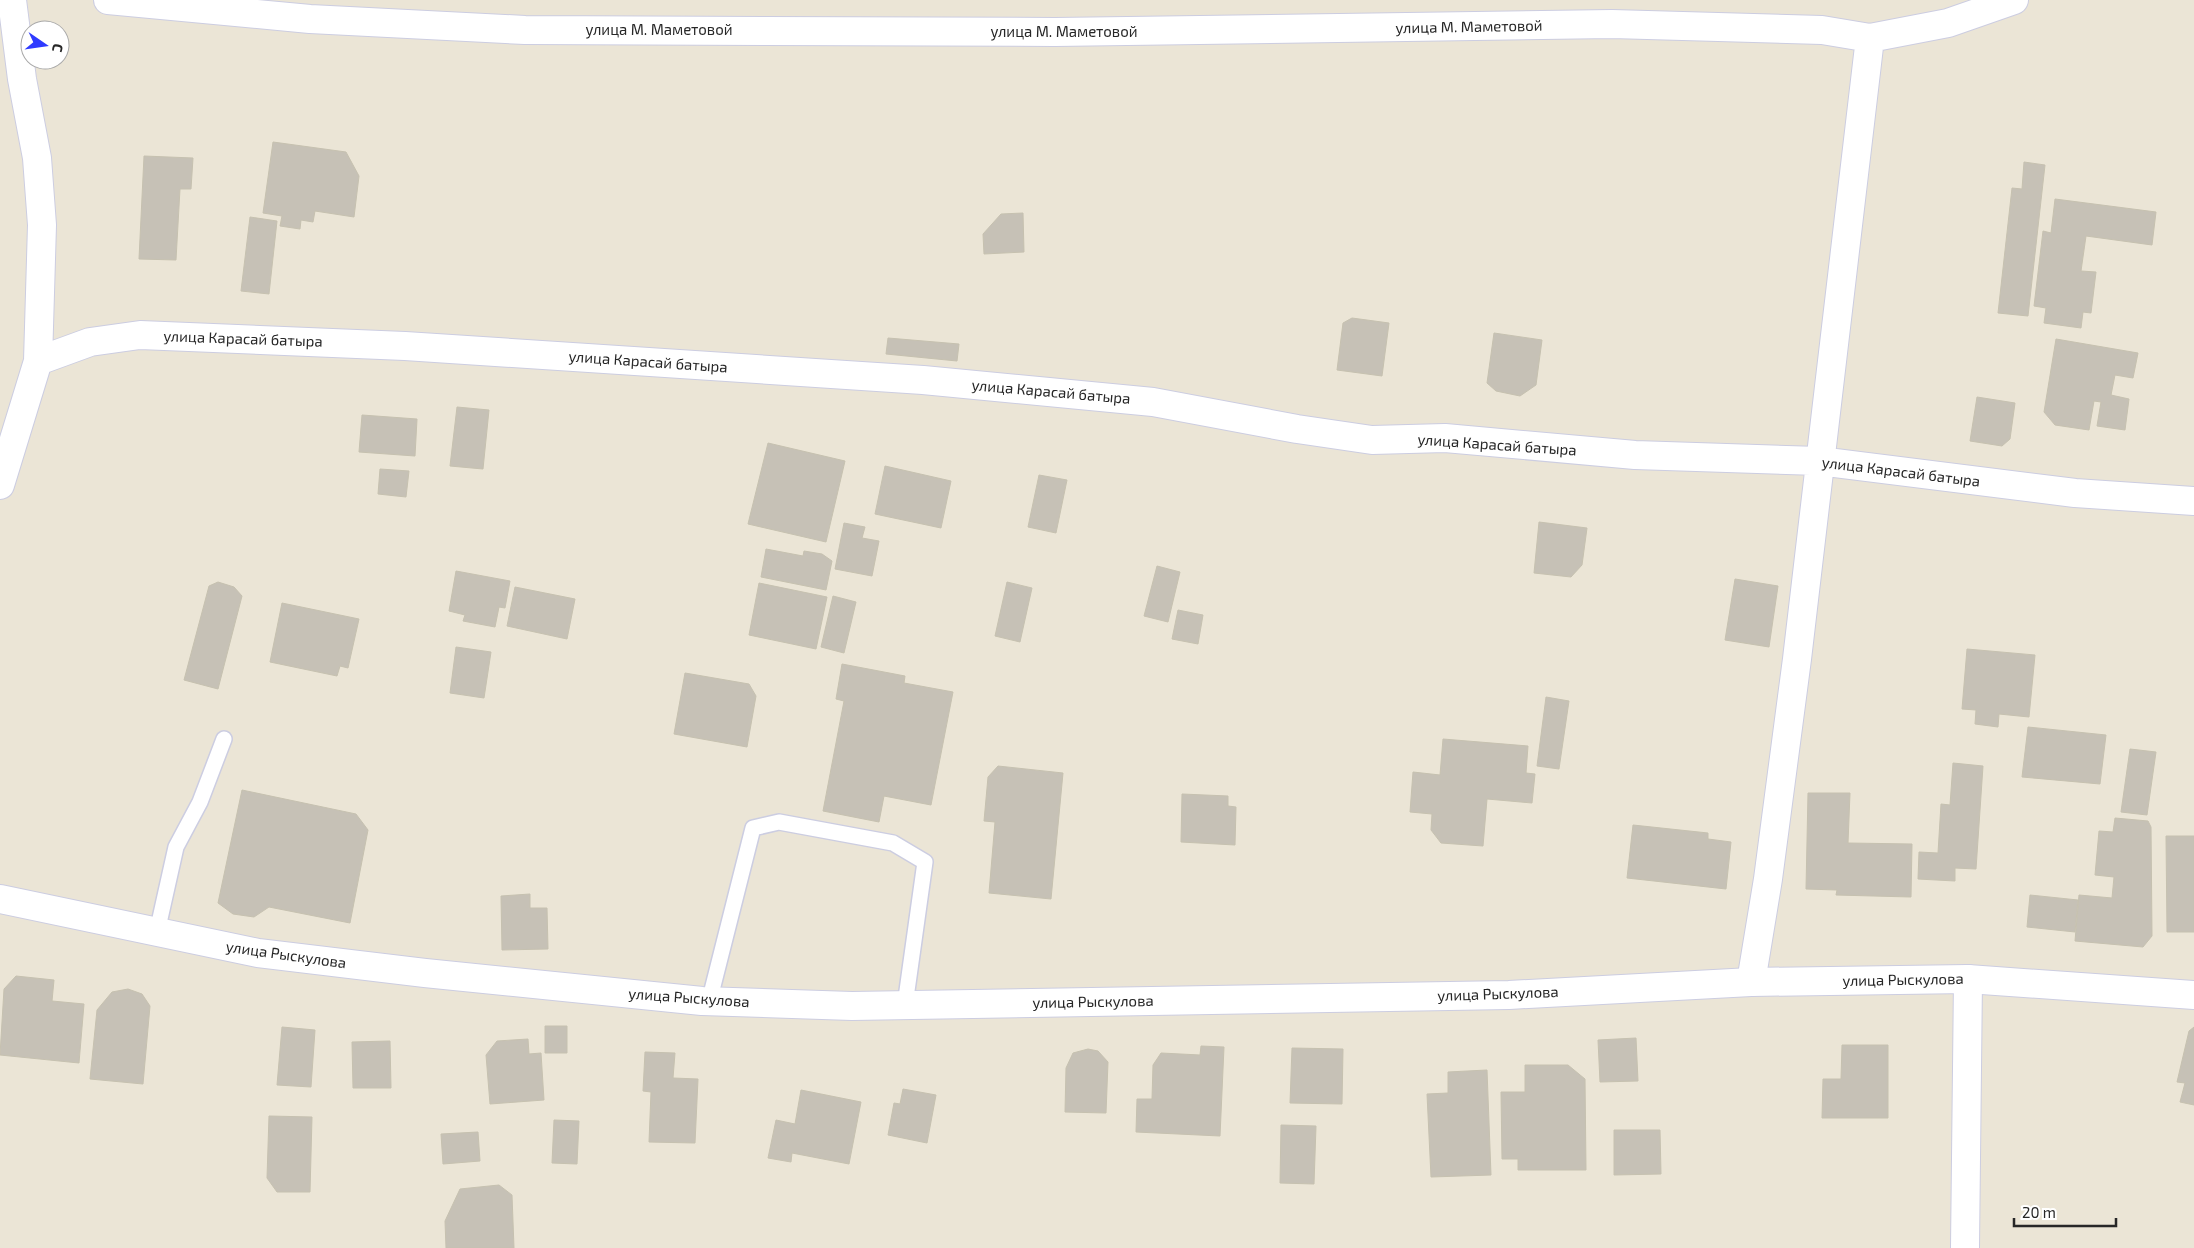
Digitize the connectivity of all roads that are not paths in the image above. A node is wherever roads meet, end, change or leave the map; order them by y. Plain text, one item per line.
1 (12, 0) edge
2 (108, 0) edge
3 (2014, 0) edge
4 (1870, 38) junction
5 (38, 361) junction
6 (1819, 461) junction
7 (0, 485) edge
8 (2194, 501) edge
9 (224, 740) dead end
10 (0, 899) edge
11 (157, 932) junction
12 (1968, 979) junction
13 (1752, 982) junction
14 (2194, 995) edge
15 (709, 1002) junction
16 (905, 1005) junction
17 (1965, 1248) edge

1 - 5 street
2 - 4 street, улица М. Маметовой
3 - 4 street, улица М. Маметовой
4 - 6 street
5 - 6 street, улица Карасай батыра
5 - 7 street
6 - 8 street, улица Карасай батыра
6 - 13 street
9 - 11 lane
10 - 11 street, улица Рыскулова
11 - 15 street, улица Рыскулова
12 - 13 street, улица Рыскулова
12 - 14 street, улица Рыскулова
12 - 17 street
13 - 16 street, улица Рыскулова
15 - 16 street, улица Рыскулова
15 - 16 lane

